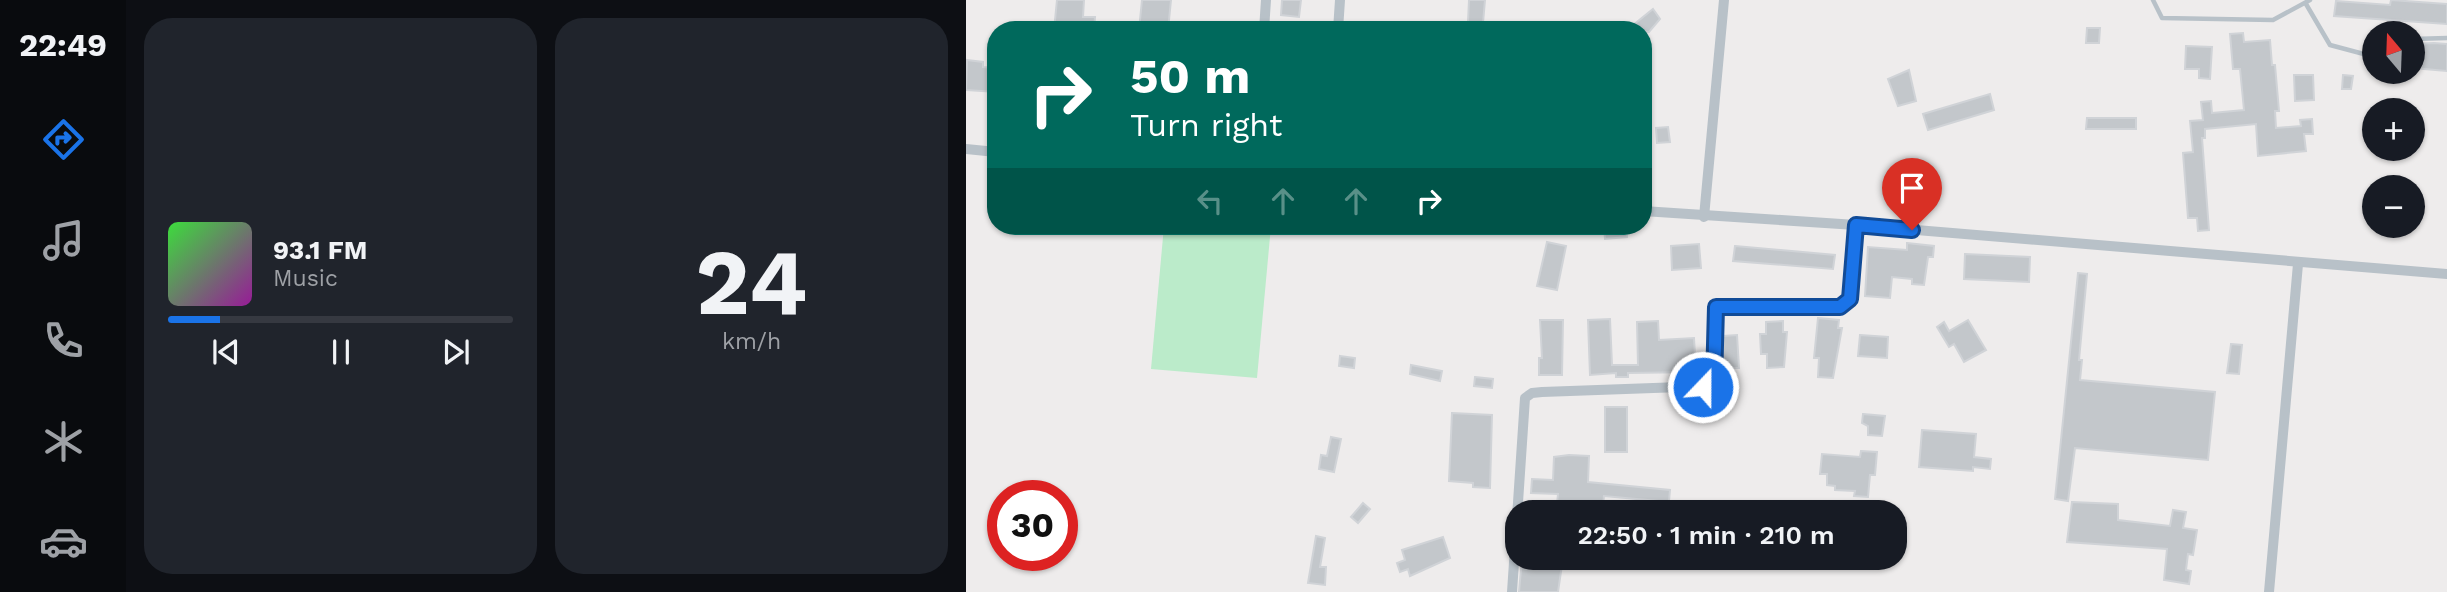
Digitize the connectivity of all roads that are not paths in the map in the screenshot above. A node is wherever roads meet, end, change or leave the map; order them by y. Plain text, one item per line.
1 (1266, 0) edge
2 (1340, 0) edge
3 (1724, 0) edge
4 (2153, 0) edge
5 (2308, 2) edge
6 (1265, 21) edge
7 (1339, 21) edge
8 (2447, 38) edge
9 (2426, 39) edge
10 (2362, 54) edge
11 (966, 149) edge
12 (987, 151) edge
13 (1652, 212) edge
14 (1704, 217) junction
15 (1856, 225) junction
16 (2298, 264) junction
17 (2447, 274) edge
18 (1512, 592) edge
19 (2269, 592) edge

1 - 6 street
2 - 7 street
3 - 14 street
4 - 5 lane
5 - 10 lane
8 - 9 lane
11 - 12 street
13 - 14 street
14 - 15 street
15 - 16 street
15 - 18 street
16 - 17 street
16 - 19 street

